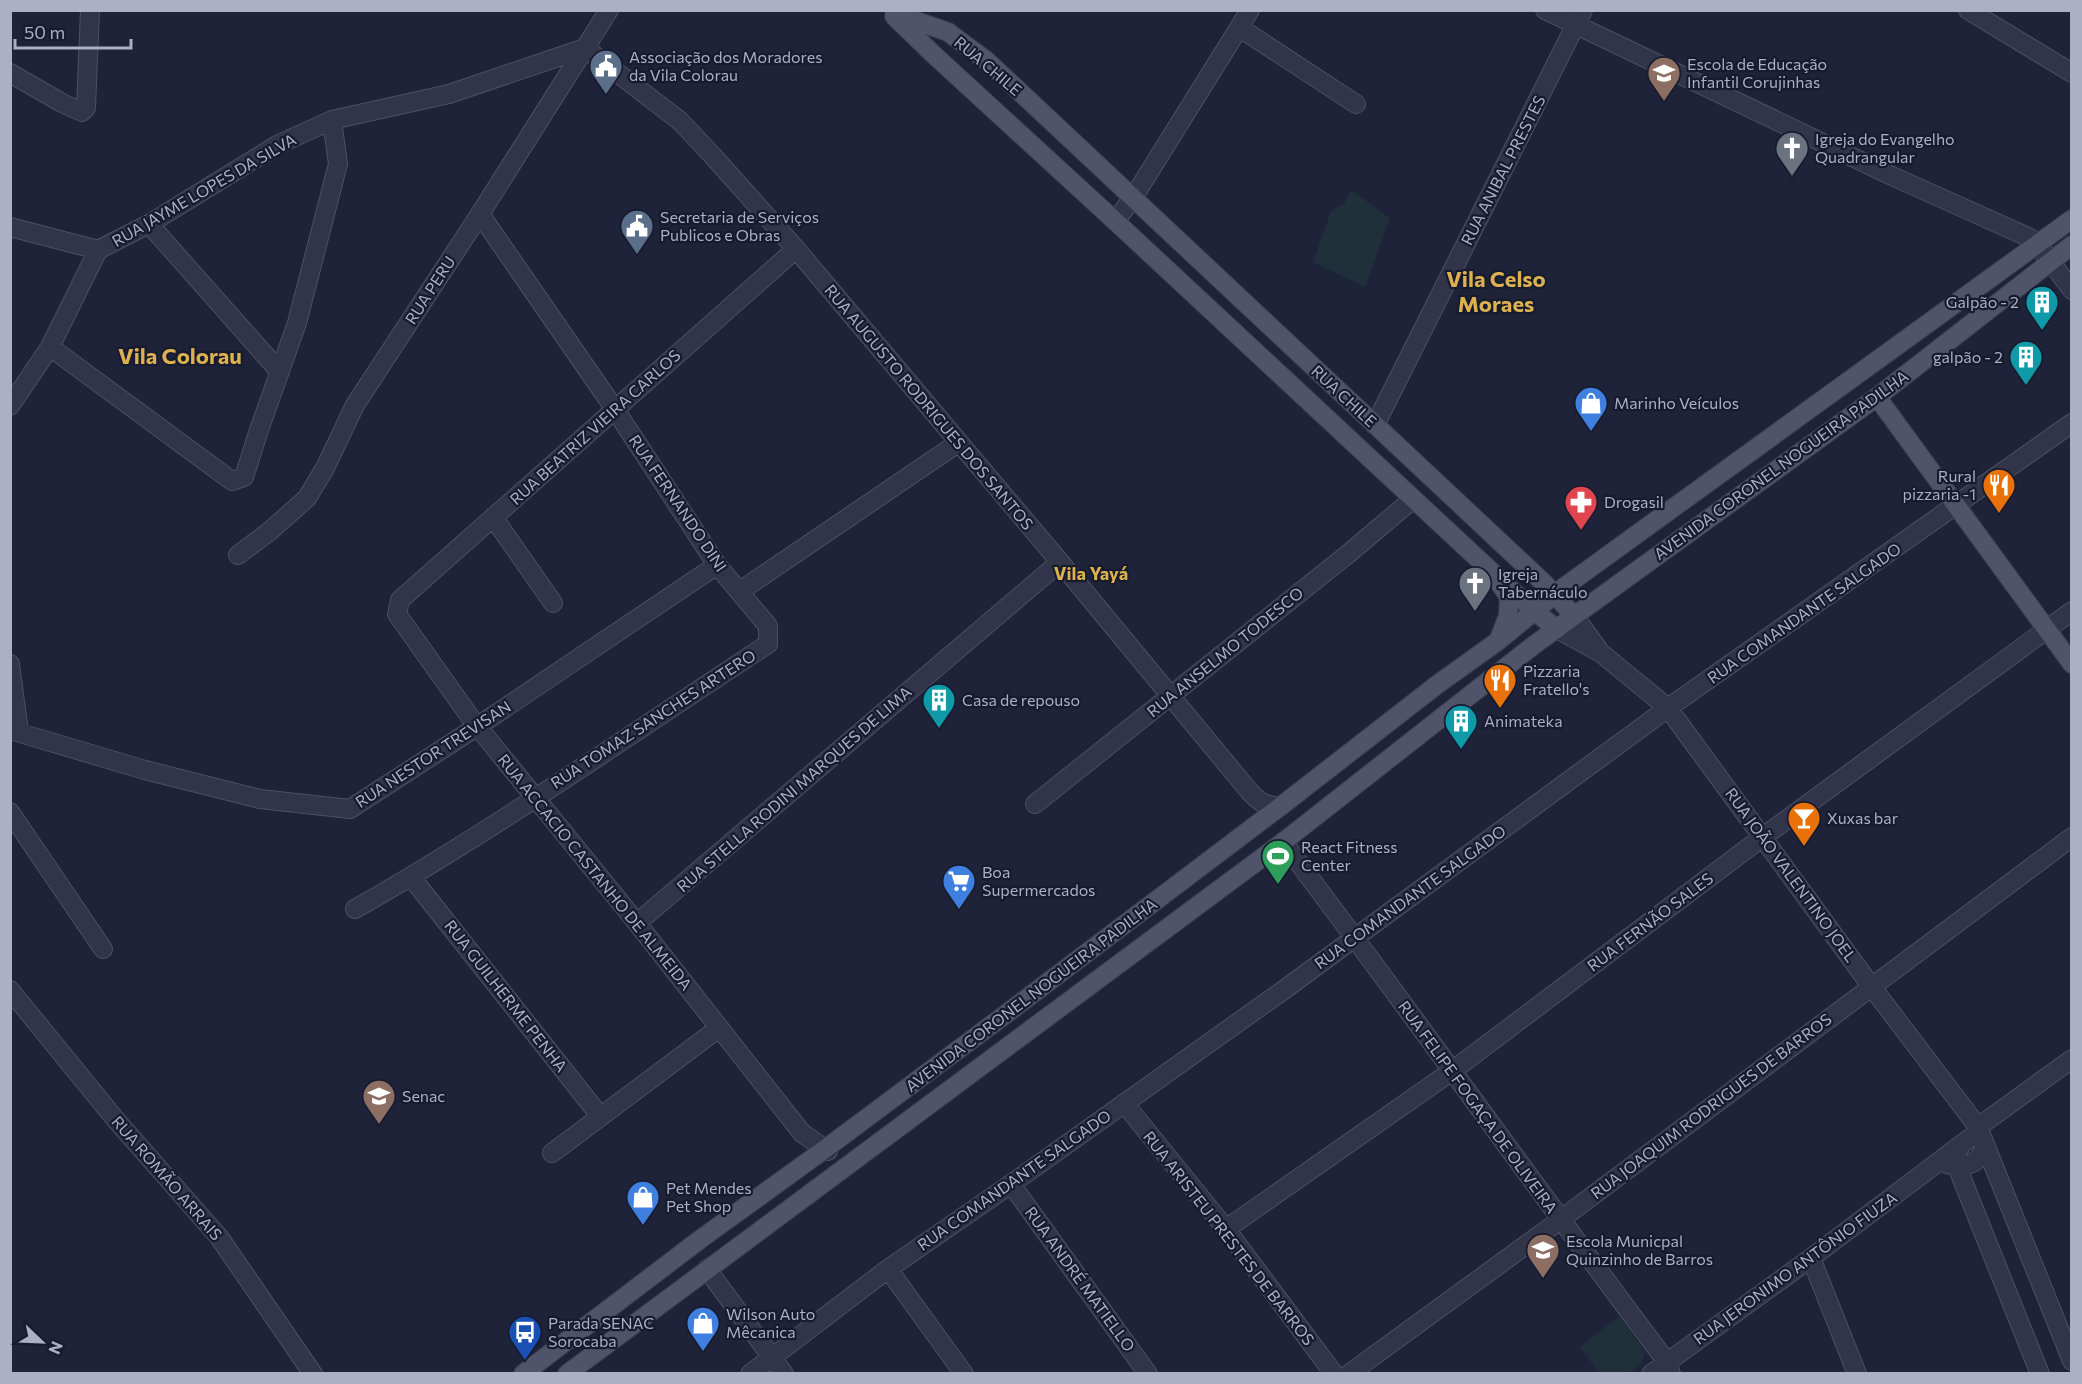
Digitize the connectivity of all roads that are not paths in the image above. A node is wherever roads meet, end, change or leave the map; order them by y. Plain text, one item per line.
1 (90, 10) edge
2 (609, 10) edge
3 (889, 10) edge
4 (895, 10) edge
5 (1250, 10) edge
6 (1545, 10) edge
7 (1978, 13) edge
8 (1579, 18) edge
9 (1239, 28) junction
10 (948, 32) junction
11 (585, 48) junction
12 (933, 54) junction
13 (10, 73) edge
14 (2072, 73) edge
15 (1356, 104) dead end
16 (332, 120) junction
17 (1133, 198) junction
18 (480, 214) junction
19 (2072, 219) edge
20 (1115, 220) junction
21 (150, 224) junction
22 (10, 227) edge
23 (2038, 245) junction
24 (2072, 245) edge
25 (796, 249) junction
26 (98, 250) junction
27 (2050, 262) junction
28 (2072, 290) edge
29 (50, 347) junction
30 (280, 372) junction
31 (1876, 397) junction
32 (10, 406) edge
33 (614, 408) junction
34 (2072, 423) edge
35 (1375, 425) junction
36 (958, 443) junction
37 (1413, 499) junction
38 (1956, 505) junction
39 (493, 517) junction
40 (238, 555) dead end
41 (1060, 562) junction
42 (717, 565) junction
43 (1488, 567) junction
44 (740, 591) junction
45 (1555, 594) junction
46 (553, 603) dead end
47 (397, 607) joint
48 (1534, 611) junction
49 (2072, 611) edge
50 (1574, 616) junction
51 (1557, 629) junction
52 (2046, 631) junction
53 (1498, 641) junction
54 (768, 644) joint
55 (1601, 653) junction
56 (10, 664) edge
57 (2072, 664) edge
58 (1170, 695) junction
59 (1668, 708) junction
60 (477, 726) junction
61 (14, 731) edge
62 (1249, 791) junction
63 (536, 796) junction
64 (1035, 804) dead end
65 (1281, 806) junction
66 (10, 813) edge
67 (1250, 830) junction
68 (1764, 836) junction
69 (2072, 837) edge
70 (1283, 842) junction
71 (411, 877) junction
72 (355, 909) dead end
73 (637, 923) junction
74 (1356, 938) junction
75 (103, 949) dead end
76 (1871, 986) junction
77 (10, 990) edge
78 (719, 1028) junction
79 (2072, 1059) edge
80 (1452, 1071) junction
81 (1124, 1102) junction
82 (1967, 1112) junction
83 (600, 1116) junction
84 (1982, 1136) junction
85 (1962, 1144) junction
86 (552, 1153) dead end
87 (819, 1156) junction
88 (1939, 1163) junction
89 (1957, 1167) junction
90 (834, 1175) junction
91 (1011, 1184) junction
92 (1560, 1220) junction
93 (1226, 1229) junction
94 (1811, 1258) junction
95 (707, 1269) junction
96 (888, 1269) junction
97 (771, 1356) junction
98 (2072, 1361) edge
99 (1669, 1368) edge
100 (313, 1374) edge
101 (523, 1374) edge
102 (567, 1374) edge
103 (750, 1374) edge
104 (784, 1374) edge
105 (964, 1374) edge
106 (1148, 1374) edge
107 (1334, 1374) edge
108 (1349, 1374) edge
109 (1651, 1374) edge
110 (1857, 1374) edge
111 (2040, 1374) edge

1 - 13 street
2 - 11 street, RUA PERU
3 - 12 main road, RUA CHILE
4 - 10 main road, RUA CHILE
5 - 9 street
6 - 8 street
7 - 14 street
8 - 23 street
8 - 35 street, RUA ANIBAL PRESTES
9 - 15 street
9 - 17 street
10 - 12 main road, RUA CHILE
10 - 17 main road, RUA CHILE
11 - 16 street, RUA JAYME LOPES DA SILVA
11 - 18 street, RUA PERU
11 - 25 street, RUA AUGUSTO RODRIGUES DOS SANTOS
12 - 20 main road, RUA CHILE
16 - 21 street, RUA JAYME LOPES DA SILVA
16 - 30 street
17 - 20 street
17 - 35 main road, RUA CHILE
18 - 33 street, RUA FERNANDO DINI
18 - 40 street, RUA PERU
19 - 23 main road, AVENIDA CORONEL NOGUEIRA PADILHA
20 - 37 main road, RUA CHILE
21 - 26 street, RUA JAYME LOPES DA SILVA
21 - 30 street
22 - 26 street
23 - 27 street
23 - 45 main road, AVENIDA CORONEL NOGUEIRA PADILHA
24 - 27 main road, AVENIDA CORONEL NOGUEIRA PADILHA
25 - 33 street, RUA BEATRIZ VIEIRA CARLOS
25 - 36 street, RUA AUGUSTO RODRIGUES DOS SANTOS
26 - 29 street, RUA JAYME LOPES DA SILVA
27 - 28 street
27 - 31 main road, AVENIDA CORONEL NOGUEIRA PADILHA
29 - 30 street
29 - 32 street, RUA JAYME LOPES DA SILVA
31 - 38 main road
31 - 50 main road, AVENIDA CORONEL NOGUEIRA PADILHA
33 - 39 street, RUA BEATRIZ VIEIRA CARLOS
33 - 42 street, RUA FERNANDO DINI
34 - 38 street, RUA COMANDANTE SALGADO
35 - 45 main road, RUA CHILE
36 - 41 street, RUA AUGUSTO RODRIGUES DOS SANTOS
36 - 44 street
37 - 43 main road, RUA CHILE
37 - 58 street, RUA ANSELMO TODESCO
38 - 52 main road
38 - 59 street, RUA COMANDANTE SALGADO
39 - 46 street
39 - 47 street, RUA BEATRIZ VIEIRA CARLOS
41 - 58 street, RUA AUGUSTO RODRIGUES DOS SANTOS
41 - 73 street, RUA STELLA RODINI MARQUES DE LIMA
42 - 44 street, RUA FERNANDO DINI
42 - 60 street, RUA NESTOR TREVISAN
43 - 48 main road, RUA CHILE
43 - 53 main road
44 - 54 street, RUA FERNANDO DINI
45 - 48 main road, AVENIDA CORONEL NOGUEIRA PADILHA
45 - 50 main road
47 - 60 street, RUA ACCACIO CASTANHO DE ALMEIDA
48 - 51 main road
48 - 53 main road, AVENIDA CORONEL NOGUEIRA PADILHA
49 - 52 street, RUA FERNÃO SALES
50 - 51 main road, AVENIDA CORONEL NOGUEIRA PADILHA
50 - 55 street, RUA JOÃO VALENTINO JOEL
51 - 55 street, RUA JOÃO VALENTINO JOEL
51 - 70 main road, AVENIDA CORONEL NOGUEIRA PADILHA
52 - 57 main road
52 - 68 street, RUA FERNÃO SALES
53 - 65 main road, AVENIDA CORONEL NOGUEIRA PADILHA
54 - 63 street, RUA TOMAZ SANCHES ARTERO
55 - 59 street, RUA JOÃO VALENTINO JOEL
56 - 61 street
58 - 62 street, RUA AUGUSTO RODRIGUES DOS SANTOS
58 - 64 street, RUA ANSELMO TODESCO
59 - 68 street, RUA JOÃO VALENTINO JOEL
59 - 74 street, RUA COMANDANTE SALGADO
60 - 61 street, RUA NESTOR TREVISAN
60 - 63 street, RUA ACCACIO CASTANHO DE ALMEIDA
62 - 65 street, RUA AUGUSTO RODRIGUES DOS SANTOS
62 - 67 street, RUA AUGUSTO RODRIGUES DOS SANTOS
63 - 71 street, RUA TOMAZ SANCHES ARTERO
63 - 73 street, RUA ACCACIO CASTANHO DE ALMEIDA
65 - 67 main road, AVENIDA CORONEL NOGUEIRA PADILHA
66 - 75 street
67 - 87 main road, AVENIDA CORONEL NOGUEIRA PADILHA
68 - 76 street, RUA JOÃO VALENTINO JOEL
68 - 80 street, RUA FERNÃO SALES
69 - 76 street, RUA JOAQUIM RODRIGUES DE BARROS
70 - 74 street, RUA FELIPE FOGAÇA DE OLIVEIRA
70 - 90 main road, AVENIDA CORONEL NOGUEIRA PADILHA
71 - 72 street, RUA TOMAZ SANCHES ARTERO
71 - 83 street, RUA GUILHERME PENHA
73 - 78 street, RUA ACCACIO CASTANHO DE ALMEIDA
74 - 80 street, RUA FELIPE FOGAÇA DE OLIVEIRA
74 - 81 street, RUA COMANDANTE SALGADO
76 - 82 street, RUA JOÃO VALENTINO JOEL
76 - 92 street, RUA JOAQUIM RODRIGUES DE BARROS
77 - 100 street, RUA ROMÃO ARRAIS
78 - 83 street
78 - 87 street, RUA ACCACIO CASTANHO DE ALMEIDA
79 - 84 street
80 - 92 street, RUA FELIPE FOGAÇA DE OLIVEIRA
80 - 93 street, RUA FERNÃO SALES
81 - 91 street, RUA COMANDANTE SALGADO
81 - 93 street, RUA ARISTEU PRESTES DE BARROS
82 - 84 street, RUA JOÃO VALENTINO JOEL
82 - 85 street
83 - 86 street
84 - 85 street
84 - 89 street
84 - 98 street, RUA JOÃO VALENTINO JOEL
85 - 88 street, RUA JERONIMO ANTÔNIO FIUZA
85 - 89 street
87 - 90 main road
87 - 101 main road, AVENIDA CORONEL NOGUEIRA PADILHA
88 - 89 street
88 - 94 street, RUA JERONIMO ANTÔNIO FIUZA
89 - 111 street
90 - 95 main road, AVENIDA CORONEL NOGUEIRA PADILHA
91 - 96 street, RUA COMANDANTE SALGADO
91 - 106 street, RUA ANDRÉ MATIELLO
92 - 99 street, RUA FELIPE FOGAÇA DE OLIVEIRA
92 - 108 street, RUA JOAQUIM RODRIGUES DE BARROS
93 - 107 street, RUA ARISTEU PRESTES DE BARROS
94 - 99 street, RUA JERONIMO ANTÔNIO FIUZA
94 - 110 street
95 - 97 street
95 - 102 main road, AVENIDA CORONEL NOGUEIRA PADILHA
96 - 97 street, RUA COMANDANTE SALGADO
96 - 105 street
97 - 103 street, RUA COMANDANTE SALGADO
97 - 104 street
99 - 109 street, RUA JERONIMO ANTÔNIO FIUZA

